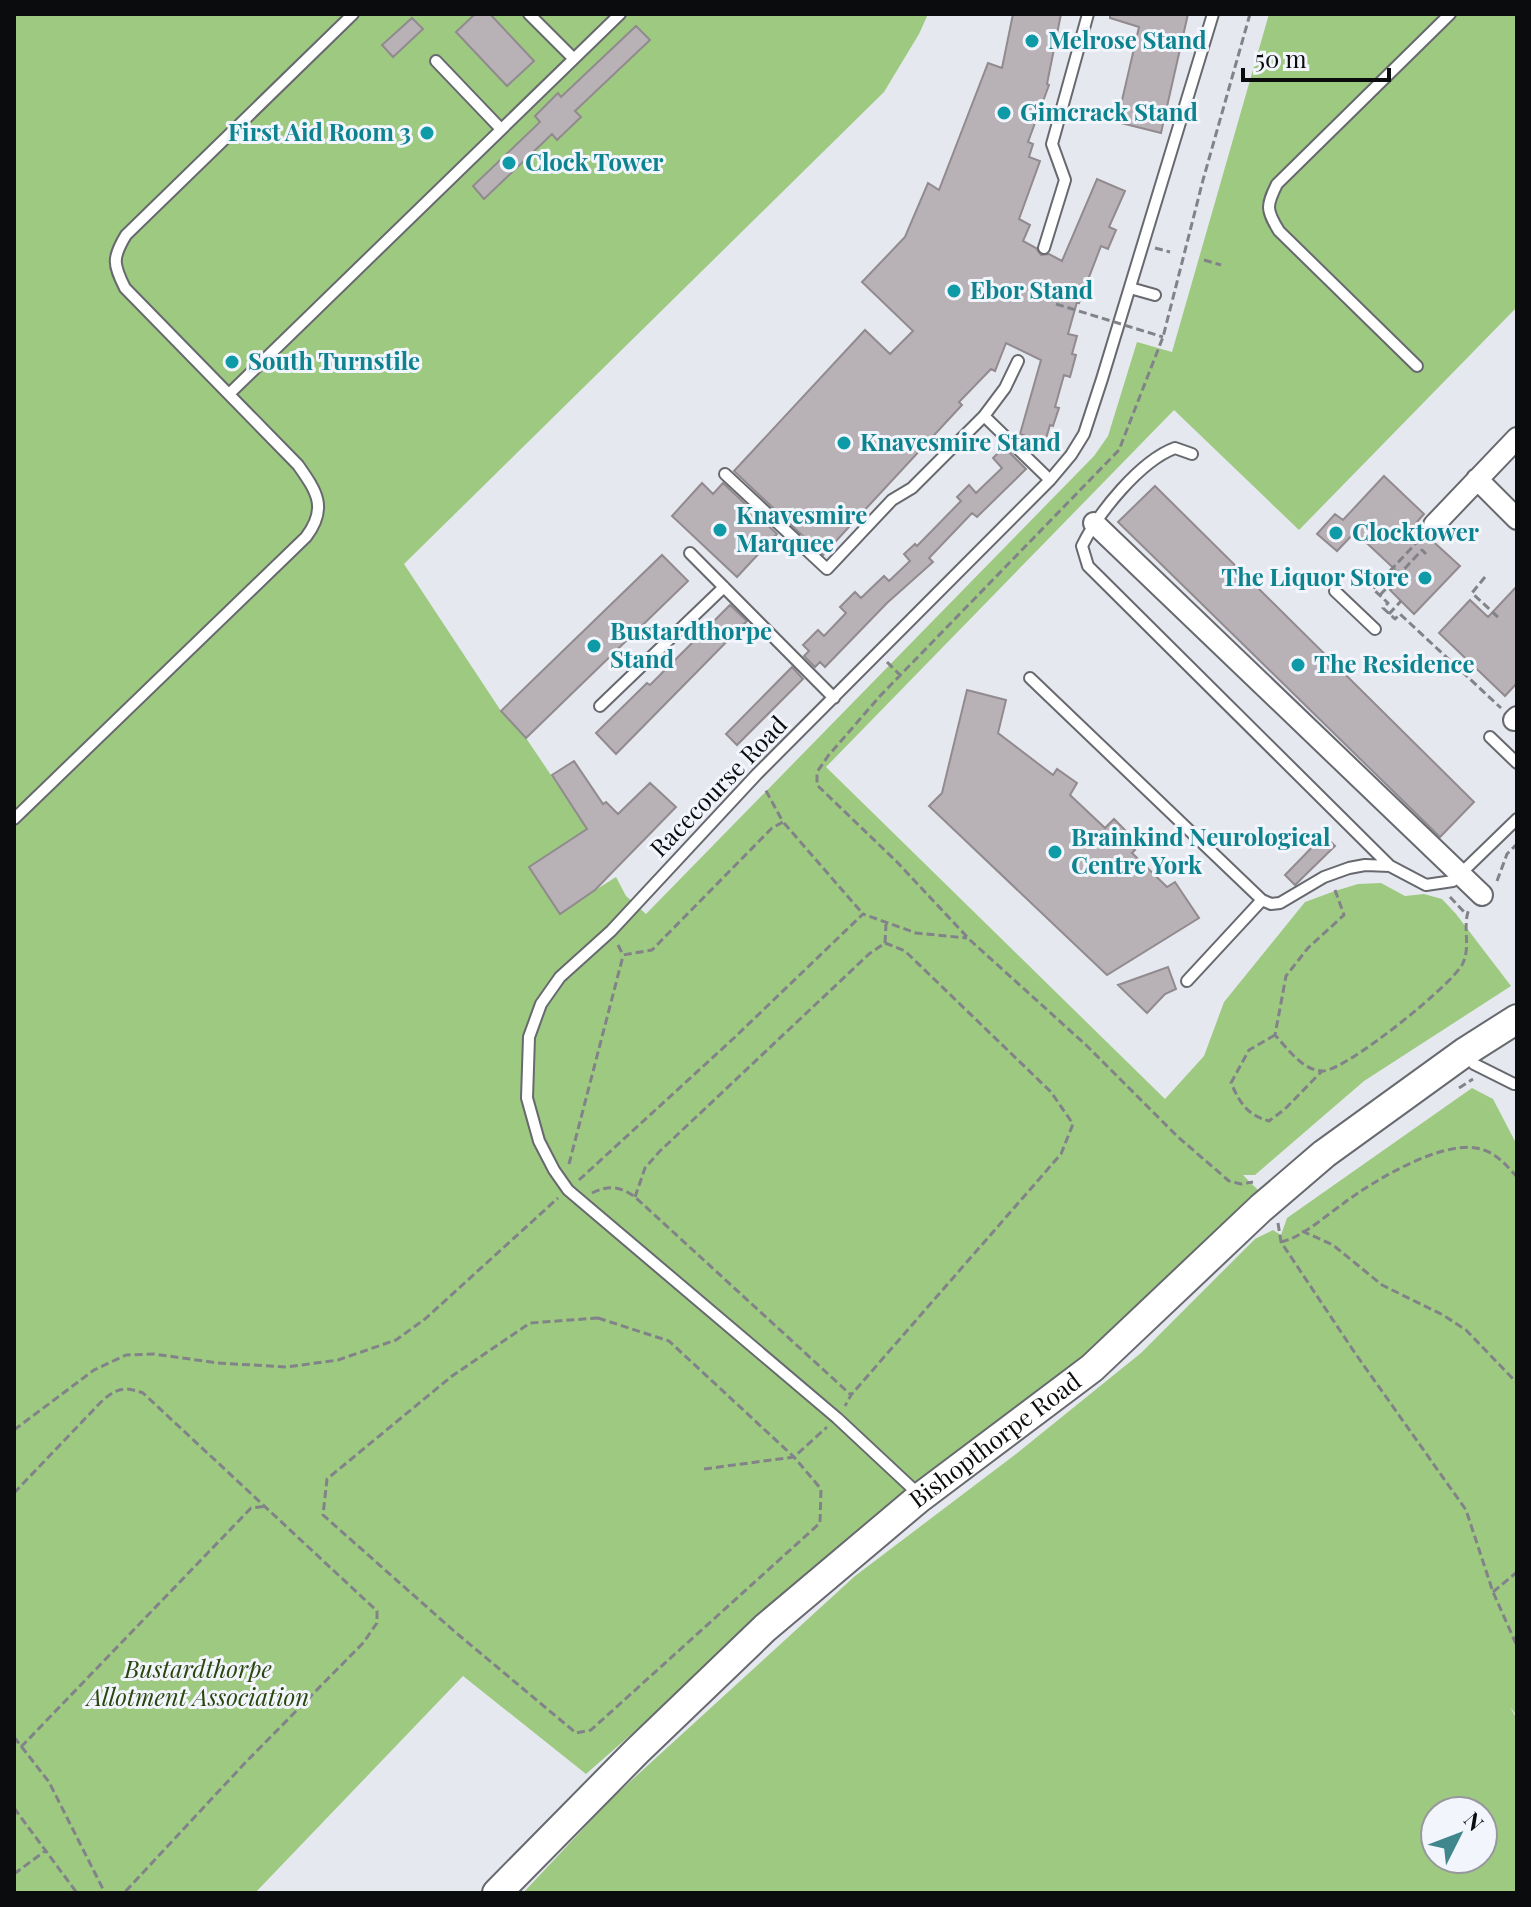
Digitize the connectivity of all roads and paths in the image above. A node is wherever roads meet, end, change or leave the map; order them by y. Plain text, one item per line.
1 (353, 14) edge
2 (529, 14) edge
3 (620, 14) edge
4 (1088, 14) edge
5 (1213, 14) edge
6 (1250, 14) edge
7 (1450, 14) edge
8 (573, 58) junction
9 (436, 61) dead end
10 (500, 128) junction
11 (1044, 248) dead end
12 (1204, 260) dead end
13 (1221, 265) dead end
14 (1130, 288) junction
15 (1155, 295) dead end
16 (1056, 304) dead end
17 (1163, 337) junction
18 (1018, 361) dead end
19 (1417, 366) dead end
20 (229, 394) junction
21 (984, 416) junction
22 (1517, 438) edge
23 (1192, 454) dead end
24 (725, 474) dead end
25 (1477, 479) junction
26 (1050, 480) junction
27 (1070, 499) junction
28 (1078, 508) dead end
29 (1517, 519) edge
30 (1094, 523) junction
31 (1434, 525) joint
32 (690, 553) dead end
33 (1426, 554) dead end
34 (1485, 577) dead end
35 (724, 587) junction
36 (1335, 591) dead end
37 (1380, 595) junction
38 (1401, 601) dead end
39 (1389, 614) junction
40 (1500, 619) dead end
41 (1375, 629) dead end
42 (1030, 678) dead end
43 (834, 698) junction
44 (600, 706) dead end
45 (1516, 719) edge
46 (1490, 737) dead end
47 (1517, 763) edge
48 (757, 774) junction
49 (14, 819) edge
50 (1517, 819) edge
51 (783, 822) junction
52 (1517, 844) edge
53 (1390, 866) junction
54 (1329, 875) junction
55 (1461, 875) junction
56 (1437, 883) junction
57 (1482, 895) junction
58 (1262, 900) junction
59 (863, 914) junction
60 (1467, 915) junction
61 (886, 924) junction
62 (611, 931) junction
63 (970, 940) junction
64 (885, 943) junction
65 (623, 955) junction
66 (1187, 981) dead end
67 (1517, 1019) edge
68 (1275, 1035) junction
69 (1465, 1052) junction
70 (1322, 1071) junction
71 (1514, 1084) dead end
72 (554, 1170) junction
73 (1517, 1177) edge
74 (1288, 1183) junction
75 (568, 1190) junction
76 (635, 1197) junction
77 (582, 1202) junction
78 (1261, 1208) junction
79 (1302, 1231) junction
80 (1281, 1242) junction
81 (1517, 1383) edge
82 (851, 1395) junction
83 (837, 1418) junction
84 (14, 1430) edge
85 (794, 1457) junction
86 (704, 1469) dead end
87 (14, 1493) edge
88 (918, 1499) junction
89 (267, 1506) junction
90 (1517, 1572) edge
91 (1493, 1592) junction
92 (1517, 1646) edge
93 (14, 1737) edge
94 (21, 1747) junction
95 (14, 1808) edge
96 (45, 1851) junction
97 (14, 1874) edge
98 (77, 1893) edge
99 (105, 1893) edge
100 (124, 1893) edge
101 (497, 1893) edge

1 - 20 lane
2 - 8 lane
3 - 8 lane
4 - 11 lane
5 - 14 lane, Racecourse Road
6 - 17 path
7 - 19 lane
8 - 10 lane
9 - 10 lane
10 - 20 lane
12 - 13 path
14 - 15 lane
14 - 26 lane, Racecourse Road
16 - 17 path, bridge
17 - 27 path
18 - 21 lane
20 - 49 lane
21 - 24 lane
21 - 26 lane
22 - 25 street
23 - 30 lane
25 - 29 street
25 - 31 street
26 - 43 lane, Racecourse Road
27 - 28 path
27 - 63 path
30 - 53 lane
30 - 55 street
31 - 37 path
32 - 35 lane
33 - 37 path
34 - 40 path
35 - 43 lane
35 - 44 lane
36 - 41 lane
37 - 39 path
38 - 39 path
39 - 45 path
42 - 58 lane
43 - 48 lane, Racecourse Road
46 - 47 lane
48 - 51 path
48 - 62 lane, Racecourse Road
50 - 55 lane
51 - 59 path
51 - 65 path
52 - 57 path
53 - 54 lane
53 - 56 lane
54 - 58 lane
54 - 68 path
55 - 56 lane
55 - 57 street
56 - 60 path
57 - 60 path
58 - 66 lane
59 - 61 path
59 - 75 path
60 - 70 path
61 - 63 path
61 - 64 path
62 - 65 path
62 - 72 lane, Racecourse Road
63 - 74 path
64 - 76 path
64 - 82 path
65 - 72 path
67 - 69 street, Bishopthorpe Road
68 - 70 path
68 - 70 path
69 - 71 lane
69 - 74 street, Bishopthorpe Road
72 - 75 lane, Racecourse Road
73 - 79 path
74 - 78 street, Bishopthorpe Road
75 - 77 lane, Racecourse Road
75 - 84 path
76 - 77 path
76 - 82 path
77 - 83 lane, Racecourse Road
78 - 80 path
78 - 88 street, Bishopthorpe Road
79 - 80 path
79 - 81 path
80 - 91 path
82 - 83 path
83 - 85 path
83 - 88 lane, Racecourse Road
85 - 85 path
85 - 86 path
87 - 89 path
88 - 101 street, Bishopthorpe Road
89 - 94 path
89 - 100 path
90 - 91 path
91 - 92 path
93 - 94 path
94 - 99 path
95 - 96 path
96 - 97 path
96 - 98 path

